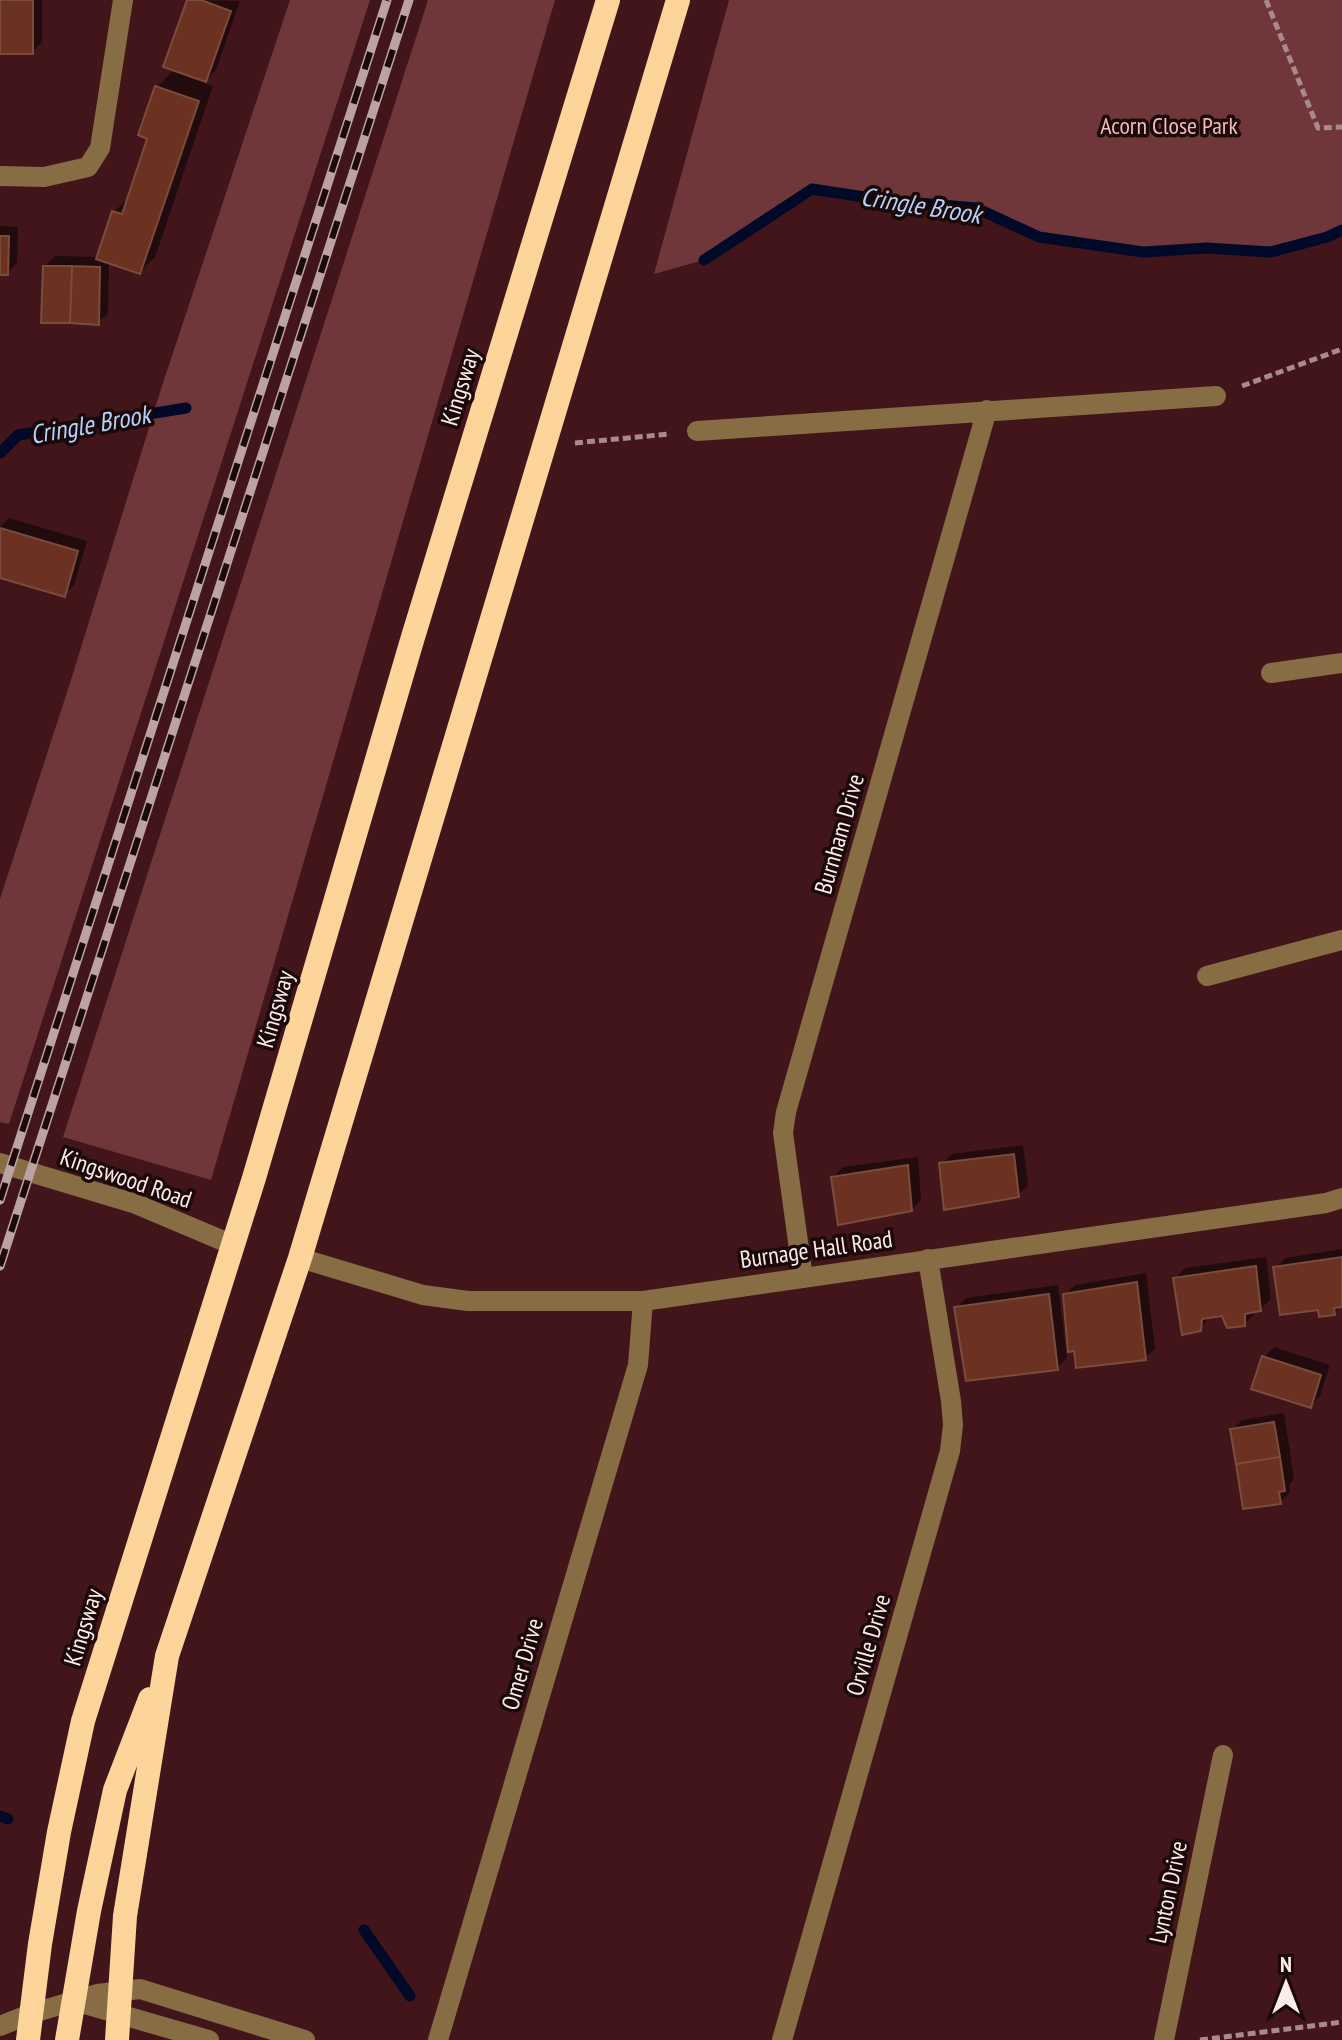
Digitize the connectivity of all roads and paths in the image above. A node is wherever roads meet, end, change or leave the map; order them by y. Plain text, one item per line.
1 (123, 0) edge
2 (608, 0) edge
3 (678, 0) edge
4 (1266, 0) edge
5 (1342, 127) edge
6 (0, 176) edge
7 (1342, 349) edge
8 (1216, 396) joint
9 (987, 410) junction
10 (697, 431) joint
11 (542, 447) junction
12 (1342, 663) edge
13 (1271, 673) dead end
14 (1342, 940) edge
15 (1207, 976) dead end
16 (0, 1163) edge
17 (1342, 1198) edge
18 (233, 1245) junction
19 (300, 1258) junction
20 (928, 1259) junction
21 (803, 1278) junction
22 (643, 1301) junction
23 (167, 1656) junction
24 (1223, 1755) dead end
25 (74, 2001) junction
26 (119, 2002) junction
27 (30, 2014) junction
28 (1342, 2022) edge
29 (0, 2026) edge
30 (28, 2040) edge
31 (67, 2040) edge
32 (117, 2040) edge
33 (209, 2040) edge
34 (305, 2040) edge
35 (438, 2040) edge
36 (782, 2040) edge
37 (1164, 2040) edge
38 (1200, 2040) edge

1 - 6 street
2 - 18 highway, Kingsway
3 - 11 highway
4 - 5 path
7 - 8 path
8 - 9 street
9 - 10 street
9 - 21 street, Burnham Drive
10 - 11 path
11 - 19 highway
12 - 13 street
14 - 15 street
16 - 18 street, Kingswood Road
17 - 20 street, Burnage Hall Road
18 - 27 highway, Kingsway
19 - 22 street, Burnage Hall Road
19 - 23 highway
20 - 21 street, Burnage Hall Road
20 - 36 street, Orville Drive
21 - 22 street, Burnage Hall Road
22 - 35 street, Omer Drive
23 - 25 highway
23 - 26 highway
24 - 37 street, Lynton Drive
25 - 26 street
25 - 27 street
25 - 31 highway
26 - 32 highway
26 - 33 street
26 - 34 street
27 - 29 street
27 - 30 highway, Kingsway
28 - 38 path

